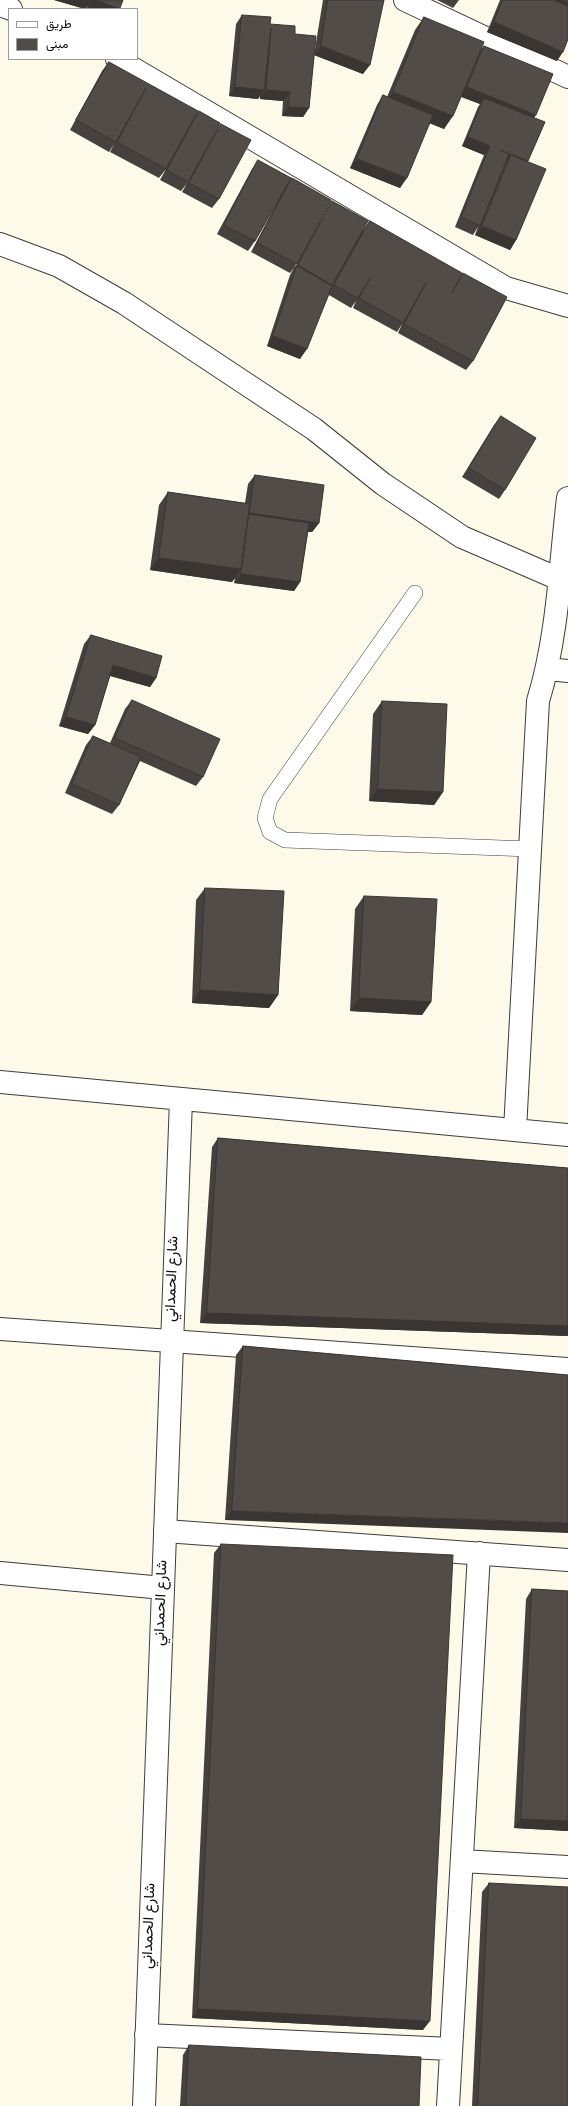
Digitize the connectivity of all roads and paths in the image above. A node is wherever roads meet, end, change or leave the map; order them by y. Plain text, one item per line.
1 (404, 0) edge
2 (119, 60) edge
3 (568, 77) edge
4 (0, 244) edge
5 (568, 306) edge
6 (568, 498) edge
7 (559, 579) junction
8 (415, 593) dead end
9 (558, 670) edge
10 (530, 849) junction
11 (0, 1082) edge
12 (181, 1099) junction
13 (515, 1130) junction
14 (568, 1135) edge
15 (0, 1329) edge
16 (171, 1341) junction
17 (568, 1369) edge
18 (165, 1531) junction
19 (479, 1553) junction
20 (568, 1560) edge
21 (0, 1573) edge
22 (163, 1588) junction
23 (462, 1861) junction
24 (568, 1867) edge
25 (146, 2035) junction
26 (451, 2049) junction
27 (144, 2106) edge
28 (448, 2106) edge

1 - 3 street
2 - 5 street
4 - 7 street
6 - 7 street
7 - 9 street
8 - 10 lane
9 - 10 street
10 - 13 street
11 - 12 street
12 - 13 street
12 - 16 street, شارع الحمداني
13 - 14 street
15 - 16 street
16 - 17 street
16 - 18 street, شارع الحمداني
18 - 19 street
18 - 22 street, شارع الحمداني
19 - 20 street
19 - 23 street
21 - 22 street
22 - 25 street, شارع الحمداني
23 - 24 street
23 - 26 street
25 - 26 street
25 - 27 street, شارع الحمداني
26 - 28 street

